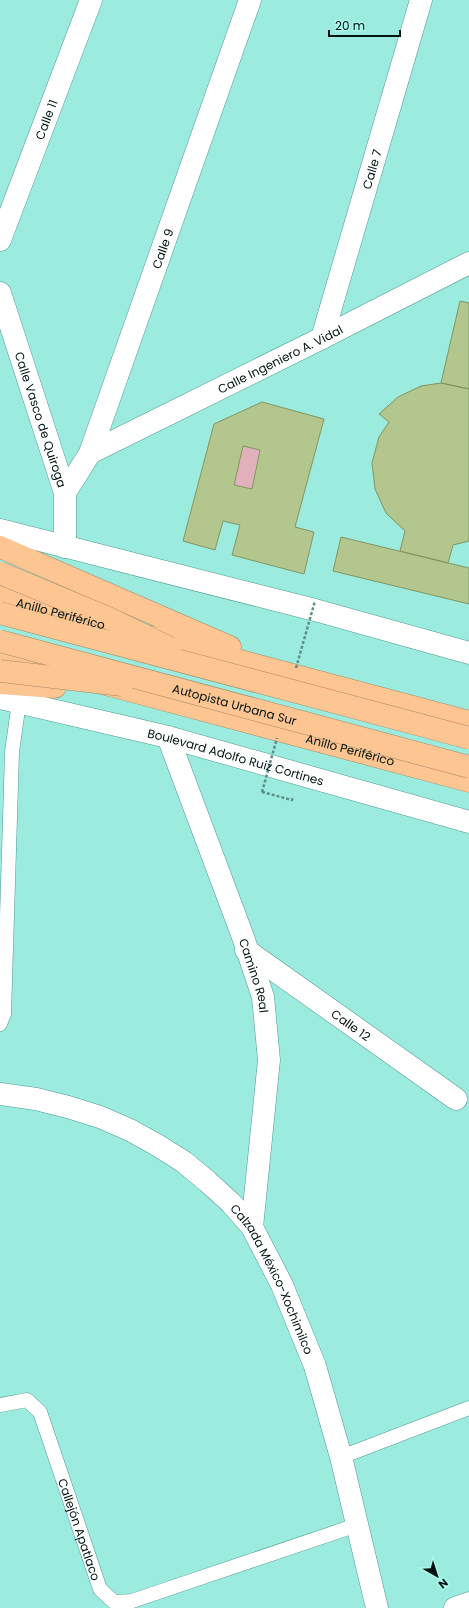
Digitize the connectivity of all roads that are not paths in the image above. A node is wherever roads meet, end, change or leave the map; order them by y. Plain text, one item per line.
1 (91, 0) edge
2 (250, 0) edge
3 (421, 0) edge
4 (0, 240) edge
5 (469, 263) edge
6 (0, 293) edge
7 (322, 338) junction
8 (90, 453) junction
9 (65, 493) junction
10 (0, 530) edge
11 (0, 546) edge
12 (65, 547) junction
13 (0, 573) edge
14 (0, 597) edge
15 (0, 613) edge
16 (0, 641) edge
17 (469, 653) edge
18 (0, 655) edge
19 (206, 668) junction
20 (0, 671) edge
21 (295, 676) junction
22 (0, 683) edge
23 (191, 692) junction
24 (146, 695) junction
25 (9, 700) edge
26 (469, 722) edge
27 (168, 737) junction
28 (469, 738) edge
29 (469, 767) edge
30 (469, 781) edge
31 (469, 822) edge
32 (246, 950) junction
33 (0, 1024) edge
34 (0, 1094) edge
35 (456, 1099) dead end
36 (252, 1226) junction
37 (0, 1405) edge
38 (469, 1408) edge
39 (341, 1457) junction
40 (357, 1525) junction
41 (469, 1603) edge
42 (377, 1608) edge
43 (455, 1608) edge

1 - 4 street, Calle 11
2 - 8 street, Calle 9
3 - 7 street, Calle 7
5 - 7 street, Calle Ingeniero A. Vidal
6 - 9 street, Calle Vasco de Quiroga
7 - 8 street, Calle Ingeniero A. Vidal
8 - 9 street, Calle 9
9 - 12 street, Calle Vasco de Quiroga
10 - 12 street
11 - 21 highway
12 - 17 street
13 - 19 highway, bridge
14 - 21 highway, Anillo Periférico
15 - 19 highway, bridge
16 - 23 highway, Autopista Urbana Sur, bridge
18 - 24 highway, Anillo Periférico
19 - 28 highway, bridge
20 - 23 highway, bridge
21 - 26 highway, Anillo Periférico
22 - 24 highway
23 - 29 highway, Autopista Urbana Sur, bridge
24 - 30 highway, Anillo Periférico
25 - 27 street, Boulevard Adolfo Ruiz Cortines
25 - 33 lane
27 - 31 street, Boulevard Adolfo Ruiz Cortines
27 - 32 street, Camino Real
32 - 35 street, Calle 12
32 - 36 street, Camino Real
34 - 36 street, Calzada México-Xochimilco
36 - 39 street, Calzada México-Xochimilco
37 - 40 lane, Callejón Apatlaco
38 - 39 lane
39 - 40 street, Calzada México-Xochimilco
40 - 42 street, Calzada México-Xochimilco
41 - 43 street

